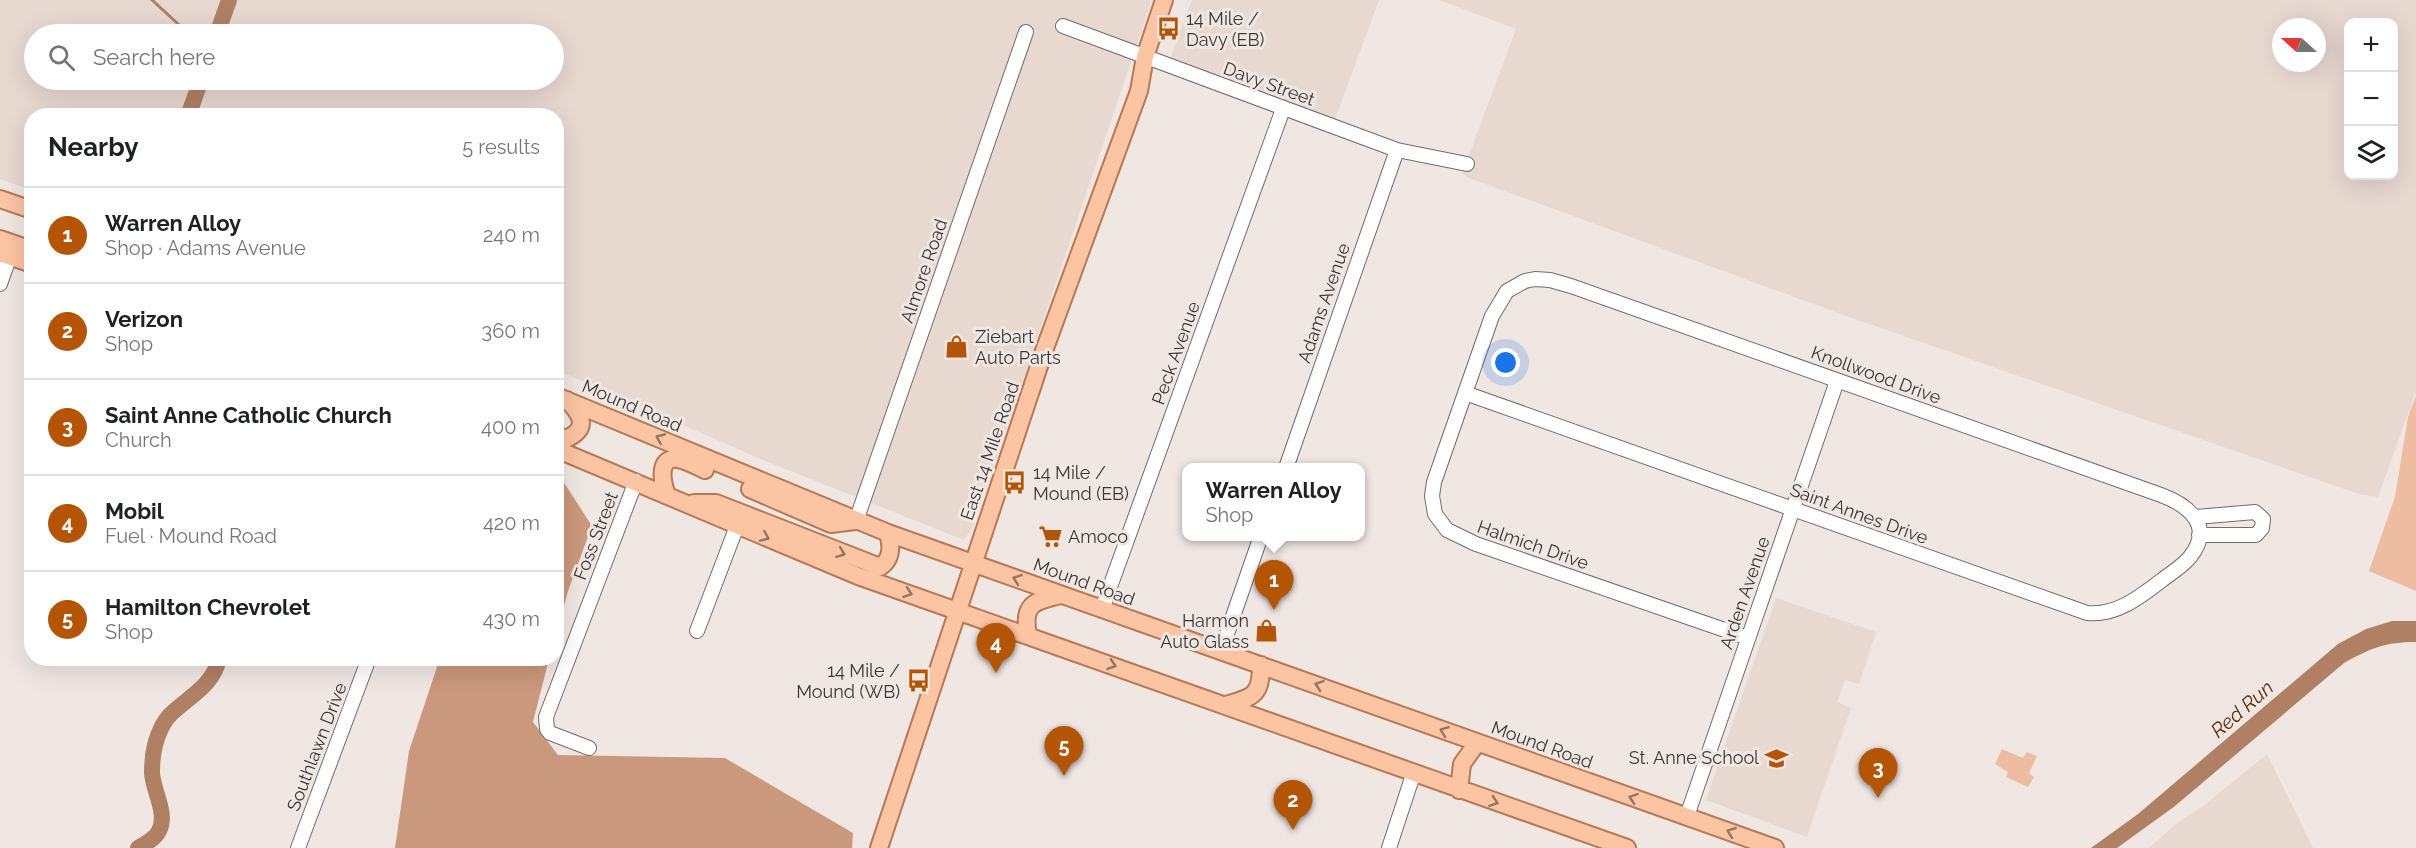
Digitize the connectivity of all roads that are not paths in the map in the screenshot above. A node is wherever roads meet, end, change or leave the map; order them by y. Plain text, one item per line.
1 (1164, 0) edge
2 (1062, 26) dead end
3 (1026, 32) dead end
4 (1145, 57) junction
5 (1283, 109) junction
6 (1397, 150) junction
7 (1467, 164) dead end
8 (0, 199) edge
9 (24, 207) edge
10 (6, 248) edge
11 (24, 249) edge
12 (24, 259) edge
13 (0, 284) edge
14 (1837, 381) junction
15 (1465, 393) junction
16 (564, 399) edge
17 (564, 400) edge
18 (564, 438) edge
19 (564, 452) edge
20 (1288, 463) edge
21 (636, 481) junction
22 (668, 495) junction
23 (1793, 509) junction
24 (2196, 517) junction
25 (740, 520) junction
26 (856, 521) junction
27 (888, 533) junction
28 (2199, 535) junction
29 (1260, 541) edge
30 (973, 563) junction
31 (1060, 595) junction
32 (1102, 609) junction
33 (957, 610) junction
34 (697, 631) dead end
35 (1028, 635) junction
36 (1748, 638) junction
37 (1221, 651) junction
38 (1261, 665) junction
39 (366, 666) edge
40 (1226, 705) junction
41 (1477, 743) junction
42 (589, 748) dead end
43 (1414, 772) junction
44 (1459, 790) junction
45 (1687, 816) junction
46 (298, 848) edge
47 (879, 848) edge
48 (1389, 848) edge
49 (1627, 848) edge
50 (1775, 848) edge

1 - 4 main road, East 14 Mile Road
2 - 4 street, Davy Street
3 - 26 street, Almore Road
4 - 5 street, Davy Street
4 - 30 main road, East 14 Mile Road
5 - 6 street, Davy Street
5 - 32 street, Peck Avenue
6 - 7 street, Davy Street
6 - 20 street, Adams Avenue
8 - 9 main road
10 - 11 main road
10 - 12 main road
10 - 13 street
14 - 15 street, Knollwood Drive
14 - 23 street, Arden Avenue
14 - 24 street, Knollwood Drive
15 - 23 street, Saint Annes Drive
15 - 36 street, Halmich Drive
26 -> 16 main road, Mound Road
17 - 18 main road
19 - 21 main road
21 - 22 main road
21 - 42 street, Foss Street
22 - 25 main road
22 - 26 main road
23 - 28 street, Saint Annes Drive
23 - 36 street, Arden Avenue
24 - 28 street
24 - 28 street
25 -> 27 main road
25 -> 33 main road
25 - 34 street
26 - 27 main road, Mound Road
27 - 30 main road, Mound Road
29 - 37 street
31 -> 30 main road, Mound Road
30 - 33 main road, East 14 Mile Road
31 - 32 main road, Mound Road
31 - 35 main road
32 - 37 main road, Mound Road
33 - 35 main road
33 - 47 main road, East 14 Mile Road
35 -> 40 main road
36 - 45 street, Arden Avenue
37 - 38 main road, Mound Road
38 - 40 main road
41 -> 38 main road, Mound Road
39 - 46 street, Southlawn Drive
40 - 43 main road
41 - 44 main road
45 -> 41 main road, Mound Road
43 - 44 main road
43 - 48 street
44 -> 49 main road
50 -> 45 main road, Mound Road

